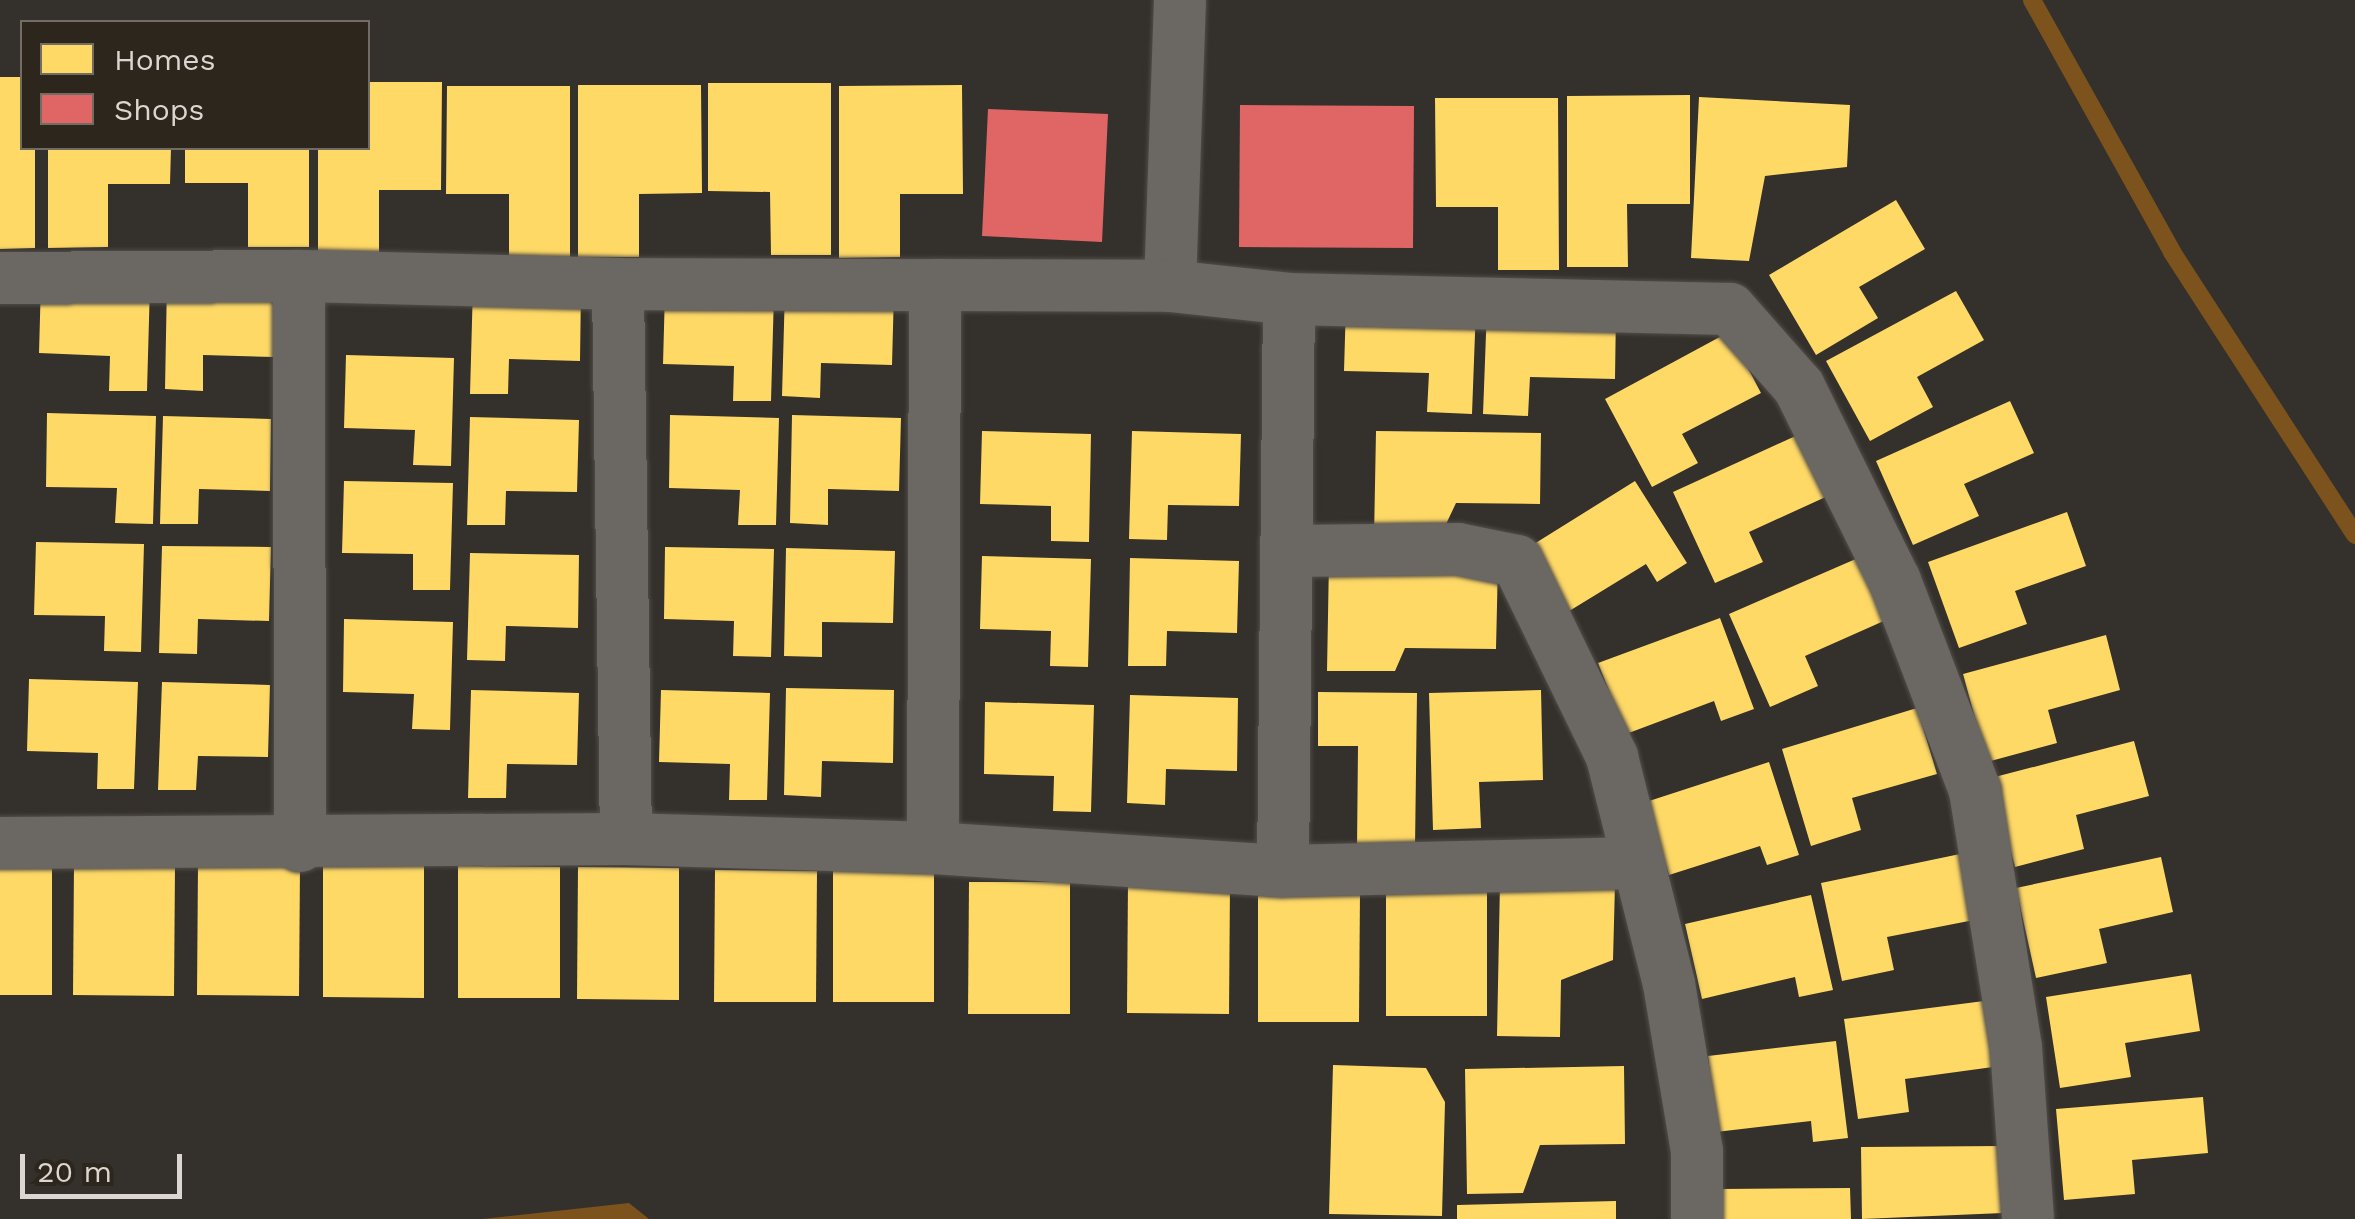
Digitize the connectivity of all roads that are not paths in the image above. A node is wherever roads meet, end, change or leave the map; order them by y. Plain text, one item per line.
1 (1180, 0) edge
2 (300, 276) junction
3 (0, 278) edge
4 (618, 284) junction
5 (935, 285) junction
6 (1170, 286) junction
7 (1289, 299) junction
8 (1289, 551) junction
9 (626, 840) junction
10 (0, 843) edge
11 (300, 846) junction
12 (932, 848) junction
13 (1638, 864) junction
14 (1283, 871) junction
15 (1697, 1219) edge
16 (2028, 1219) edge

1 - 6 street
2 - 3 street
2 - 4 street
2 - 11 street
4 - 5 street
4 - 9 street
5 - 6 street
5 - 12 street
6 - 7 street
7 - 8 street
7 - 16 street
8 - 13 street
8 - 14 street
9 - 11 street
9 - 12 street
10 - 11 street
12 - 14 street
13 - 14 street
13 - 15 street

